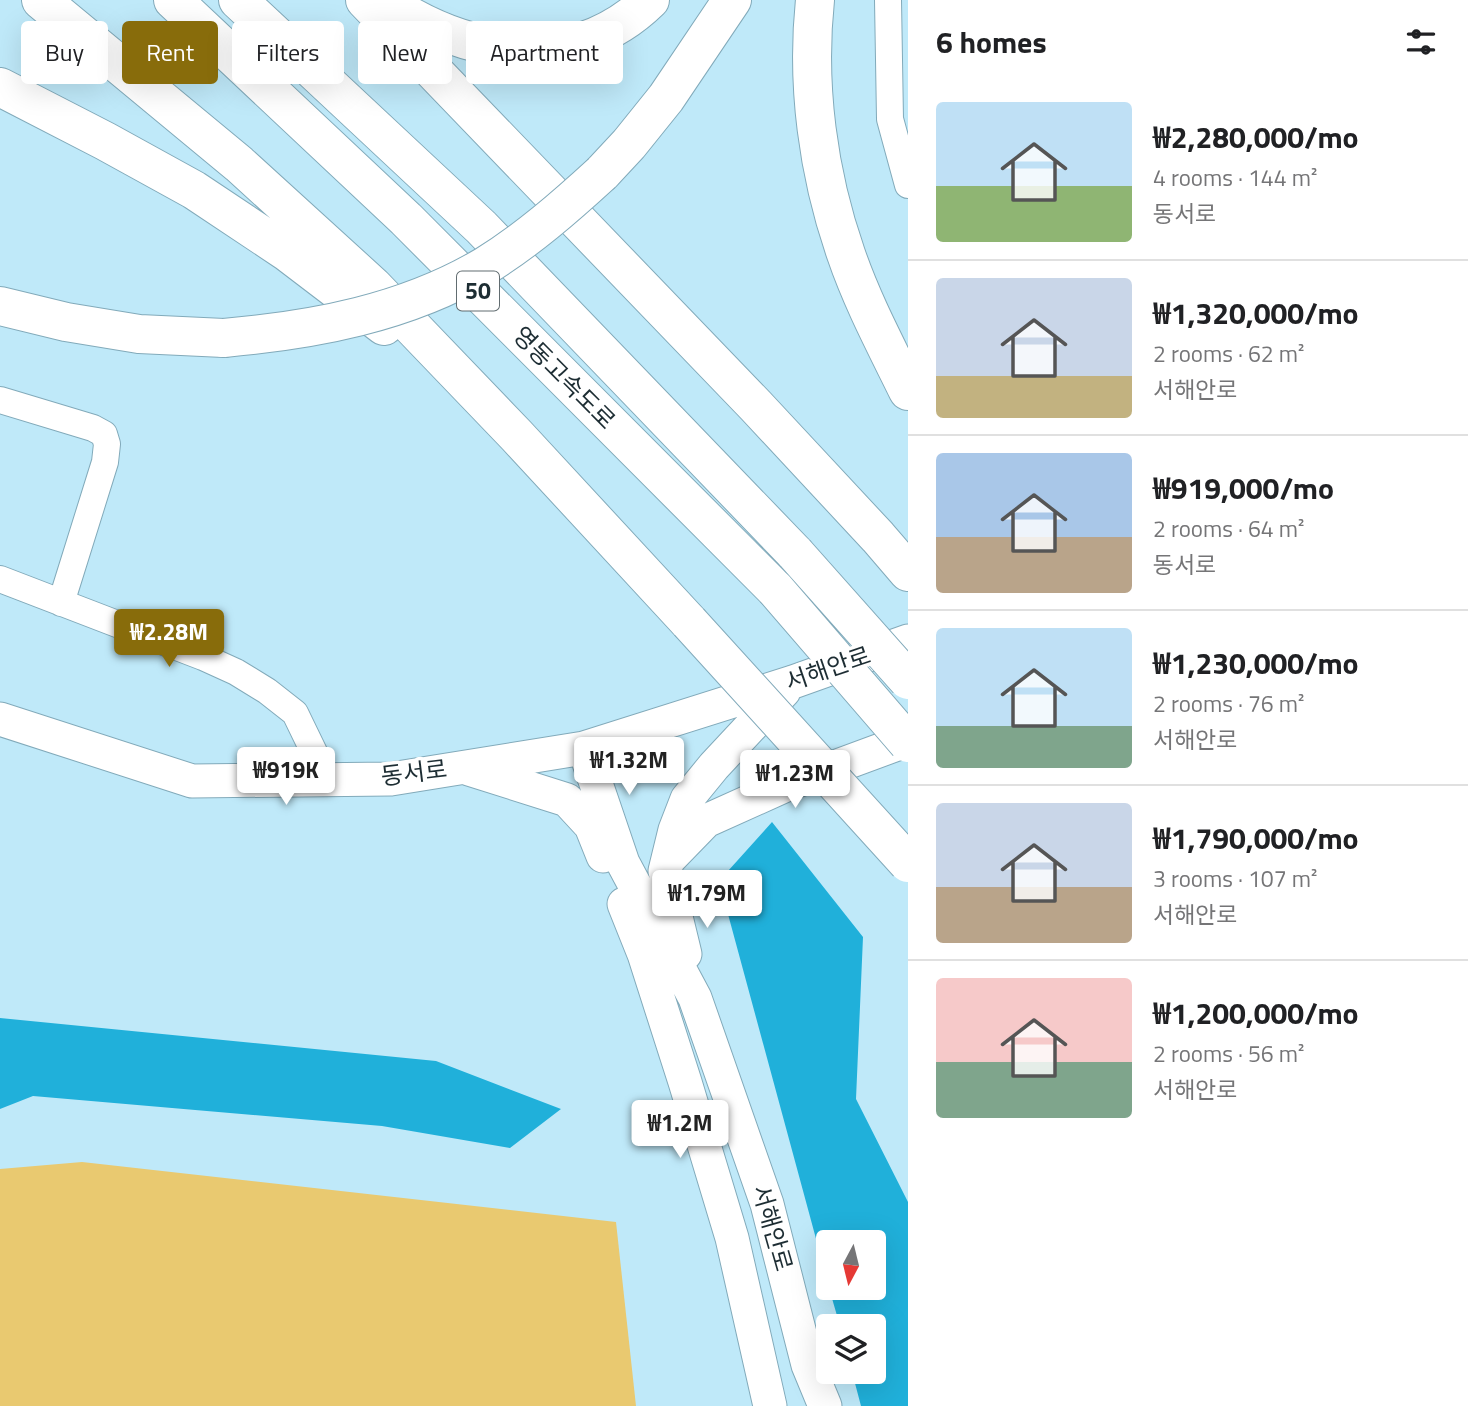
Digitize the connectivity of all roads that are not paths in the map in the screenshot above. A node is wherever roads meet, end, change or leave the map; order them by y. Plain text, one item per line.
1 (41, 0) edge
2 (173, 0) edge
3 (238, 0) edge
4 (365, 0) edge
5 (384, 0) edge
6 (650, 0) edge
7 (732, 0) edge
8 (815, 0) edge
9 (888, 0) edge
10 (0, 87) edge
11 (908, 185) edge
12 (0, 306) edge
13 (908, 391) edge
14 (0, 400) edge
15 (517, 436) junction
16 (908, 572) edge
17 (0, 579) edge
18 (61, 603) junction
19 (908, 641) edge
20 (908, 680) edge
21 (793, 682) junction
22 (0, 719) edge
23 (908, 741) edge
24 (584, 748) junction
25 (462, 767) junction
26 (327, 779) junction
27 (667, 862) junction
28 (623, 863) junction
29 (908, 863) edge
30 (624, 903) junction
31 (695, 998) junction
32 (770, 1406) edge
33 (825, 1406) edge

1 - 15 highway
2 - 23 highway, 영동고속도로 / 50, bridge
3 - 20 highway, 영동고속도로 / 50, bridge
4 - 16 highway
5 - 6 highway
7 - 12 highway, bridge
8 - 13 highway
9 - 11 street
10 - 15 highway
14 - 18 street
15 - 29 highway, bridge
17 - 18 street
18 - 26 street
19 - 21 main road, 서해안로
21 - 24 main road, 서해안로
21 - 27 main road
22 - 26 main road, 동서로
23 - 27 main road
24 - 25 main road, 동서로
24 - 28 main road, 서해안로
25 - 26 main road, 동서로
25 - 30 main road
27 - 31 main road
28 - 30 main road, 서해안로
28 - 31 main road, 서해안로
30 - 32 main road, 서해안로
31 - 33 main road, 서해안로

